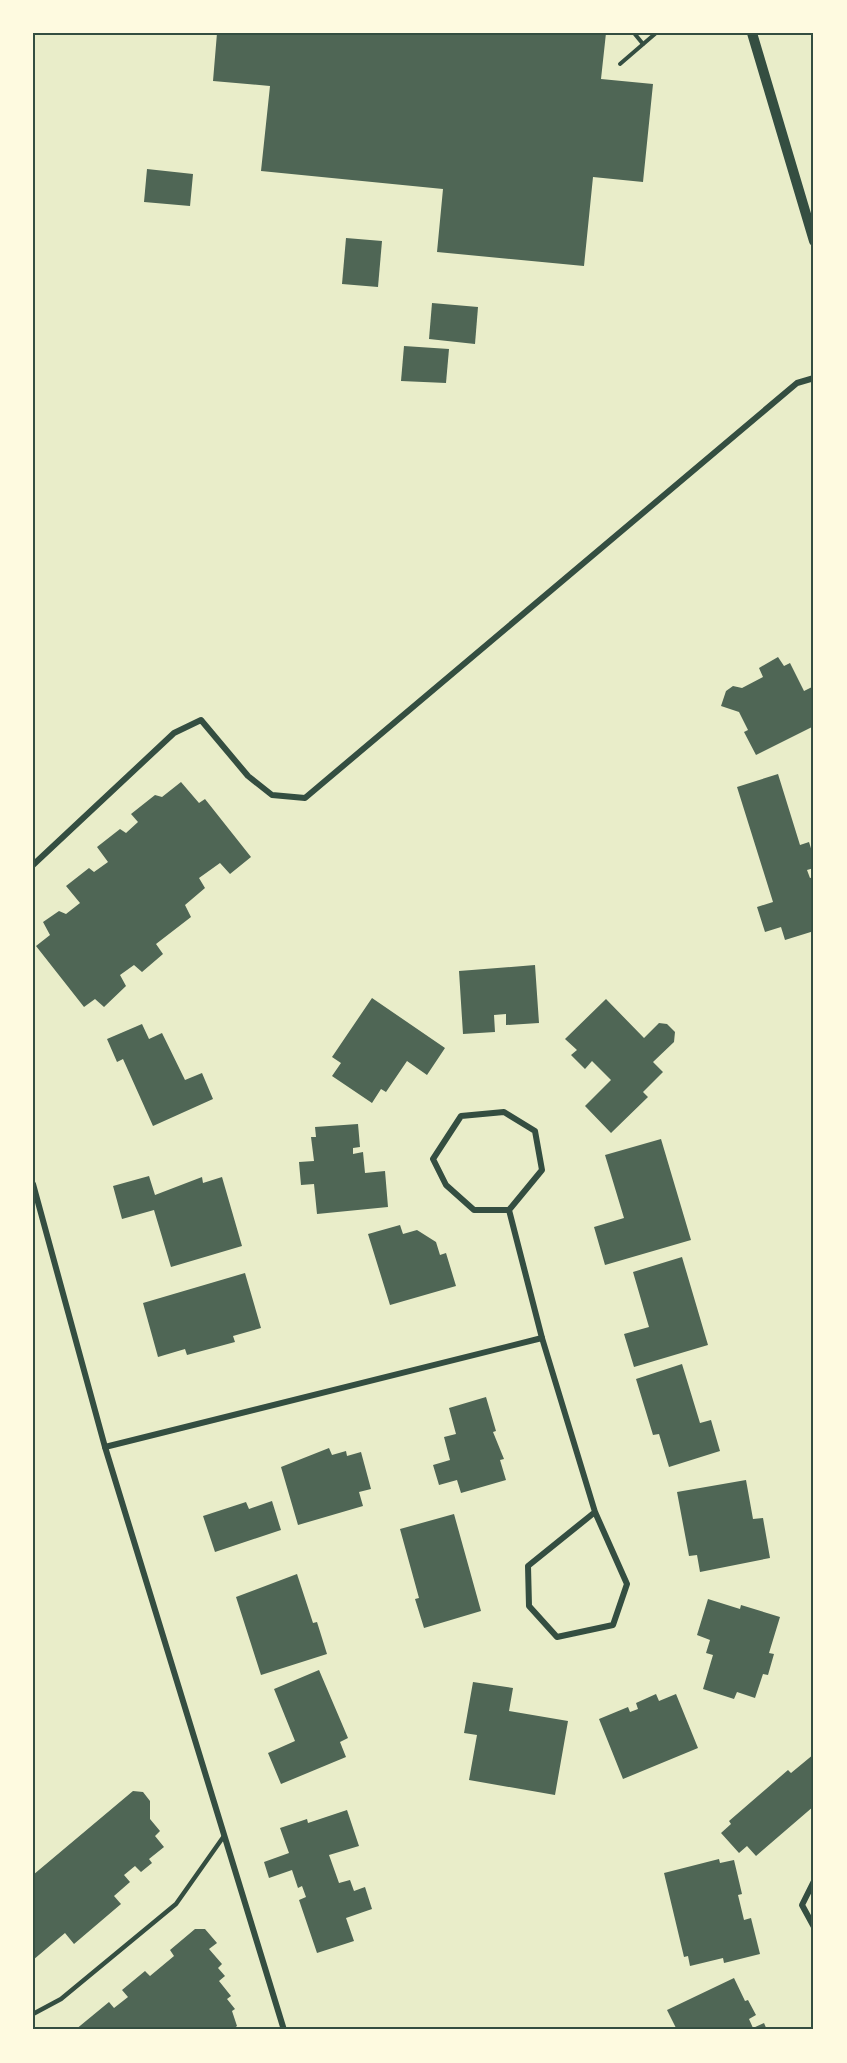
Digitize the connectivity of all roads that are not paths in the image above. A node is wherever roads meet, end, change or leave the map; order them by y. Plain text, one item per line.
1 (752, 33) edge
2 (814, 241) edge
3 (814, 378) edge
4 (33, 865) edge
5 (33, 1184) edge
6 (509, 1210) junction
7 (542, 1338) junction
8 (105, 1447) junction
9 (595, 1512) junction
10 (224, 1836) junction
11 (814, 1881) edge
12 (814, 1927) edge
13 (33, 2014) edge
14 (284, 2030) edge

1 - 2 street
3 - 4 street
5 - 8 street
6 - 6 street
6 - 7 street
7 - 8 street
7 - 9 street
8 - 10 street
9 - 9 street
10 - 13 lane
10 - 14 street
11 - 12 street

